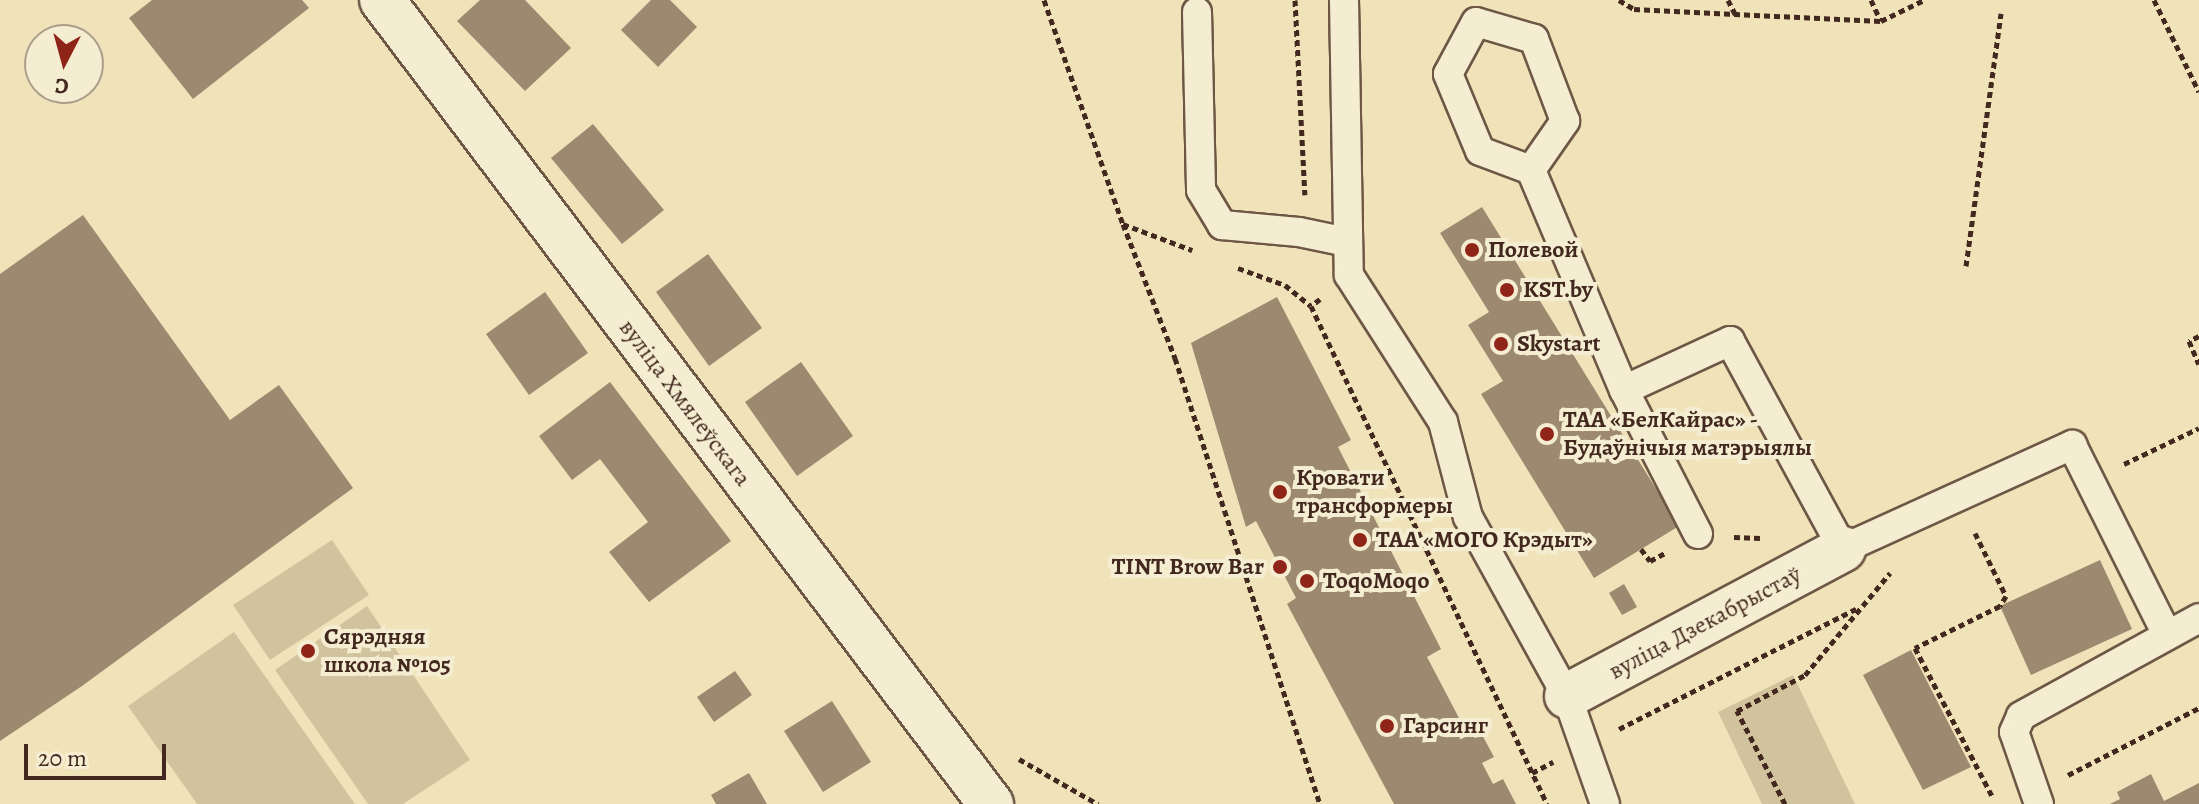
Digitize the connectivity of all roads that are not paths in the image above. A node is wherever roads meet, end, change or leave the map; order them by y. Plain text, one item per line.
1 (382, 0) edge
2 (1344, 0) edge
3 (1197, 12) dead end
4 (1531, 170) junction
5 (1347, 242) junction
6 (1624, 390) junction
7 (1698, 534) dead end
8 (1843, 549) junction
9 (2199, 618) edge
10 (2167, 635) junction
11 (1567, 696) junction
12 (991, 804) edge
13 (1605, 804) edge
14 (2039, 804) edge

1 - 12 street, вуліца Хмялеўскага
2 - 5 lane
3 - 5 lane
4 - 4 lane
4 - 6 lane
5 - 11 lane
6 - 7 lane
6 - 8 lane
8 - 10 lane
8 - 11 street, вуліца Дзекабрыстаў
9 - 10 lane
10 - 14 lane
11 - 13 lane

